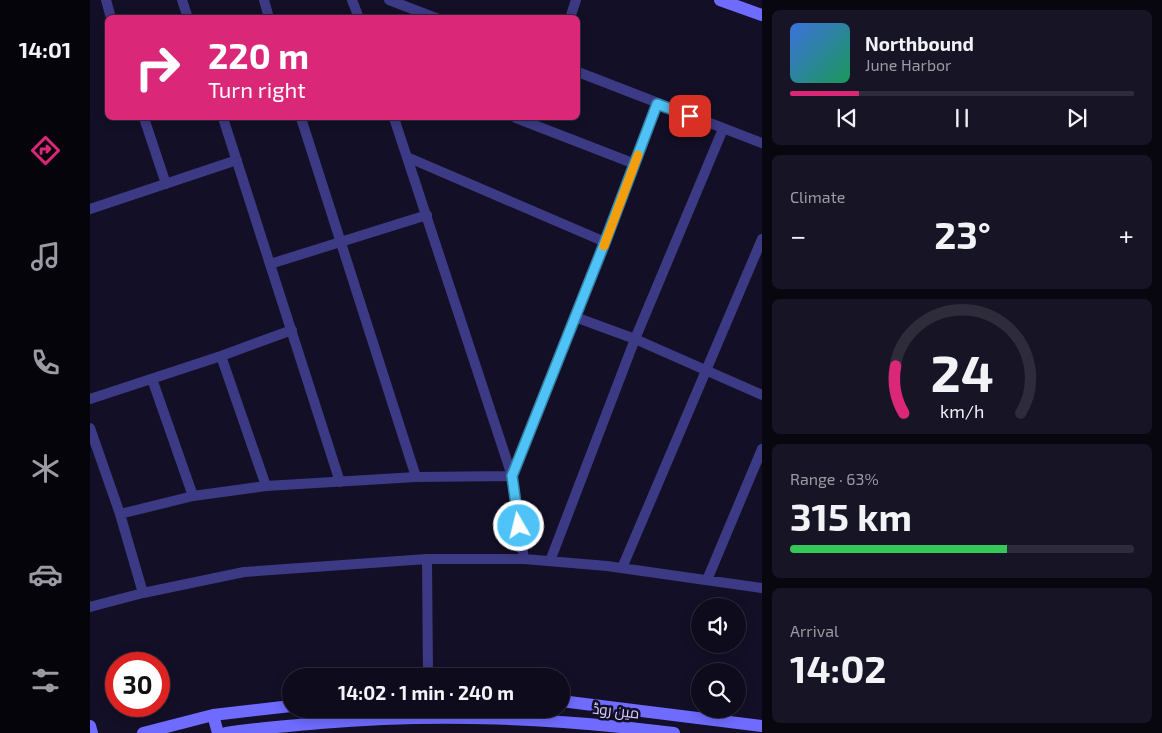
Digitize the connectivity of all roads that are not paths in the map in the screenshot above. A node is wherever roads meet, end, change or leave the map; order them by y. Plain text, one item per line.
1 (106, 0) edge
2 (182, 0) edge
3 (264, 0) edge
4 (352, 0) edge
5 (389, 0) edge
6 (576, 0) edge
7 (720, 0) edge
8 (110, 15) edge
9 (187, 15) edge
10 (268, 15) edge
11 (357, 15) edge
12 (428, 15) edge
13 (571, 15) edge
14 (762, 15) edge
15 (580, 73) edge
16 (657, 104) junction
17 (145, 120) edge
18 (223, 120) edge
19 (301, 120) edge
20 (395, 120) edge
21 (521, 120) edge
22 (723, 128) junction
23 (762, 143) edge
24 (407, 157) junction
25 (237, 160) junction
26 (634, 164) junction
27 (166, 184) junction
28 (91, 206) edge
29 (426, 215) junction
30 (762, 238) edge
31 (605, 242) junction
32 (340, 244) junction
33 (270, 264) junction
34 (575, 317) junction
35 (292, 330) junction
36 (635, 339) junction
37 (221, 356) junction
38 (706, 369) junction
39 (152, 379) junction
40 (762, 395) edge
41 (90, 399) edge
42 (90, 428) edge
43 (762, 449) edge
44 (512, 476) junction
45 (416, 477) junction
46 (340, 482) junction
47 (266, 486) junction
48 (193, 496) junction
49 (120, 514) junction
50 (427, 559) junction
51 (524, 559) junction
52 (550, 561) junction
53 (622, 568) junction
54 (708, 580) junction
55 (762, 588) edge
56 (143, 593) junction
57 (90, 606) edge
58 (428, 668) edge
59 (570, 702) edge
60 (282, 707) edge
61 (213, 716) junction
62 (759, 724) edge
63 (90, 726) edge
64 (309, 729) edge
65 (92, 733) edge
66 (143, 733) edge
67 (218, 733) edge
68 (226, 733) edge
69 (674, 733) edge

1 - 8 street
2 - 9 street
3 - 10 street
4 - 11 street
5 - 12 street
6 - 13 street
7 - 14 main road
15 - 16 street
16 - 22 street
16 - 26 street
17 - 27 street
18 - 25 street
19 - 32 street
20 - 24 street
21 - 26 street
22 - 23 street
22 - 36 street
24 - 29 street
24 - 31 street
25 - 27 street
25 - 33 street
26 - 31 street
27 - 28 street
29 - 32 street
29 - 44 street
30 - 38 street
31 - 34 street
32 - 33 street
32 - 45 street
33 - 35 street
34 - 36 street
34 - 44 street
35 - 37 street
35 - 46 street
36 - 38 street
36 - 52 street
37 - 39 street
37 - 47 street
38 - 40 street
38 - 53 street
39 - 41 street
39 - 48 street
42 - 49 street
43 - 54 street
44 - 45 street
44 - 51 street
45 - 46 street
46 - 47 street
47 - 48 street
48 - 49 street
49 - 56 street
50 - 51 street
50 - 56 street
50 - 58 street
51 - 52 street
52 - 53 street
53 - 54 street
54 - 55 street
56 - 57 street
59 - 62 main road, مین روڈ
60 - 61 main road
61 - 66 main road
61 - 67 main road
63 - 65 main road
64 - 68 main road, مین روڈ
64 - 69 main road, مین روڈ

